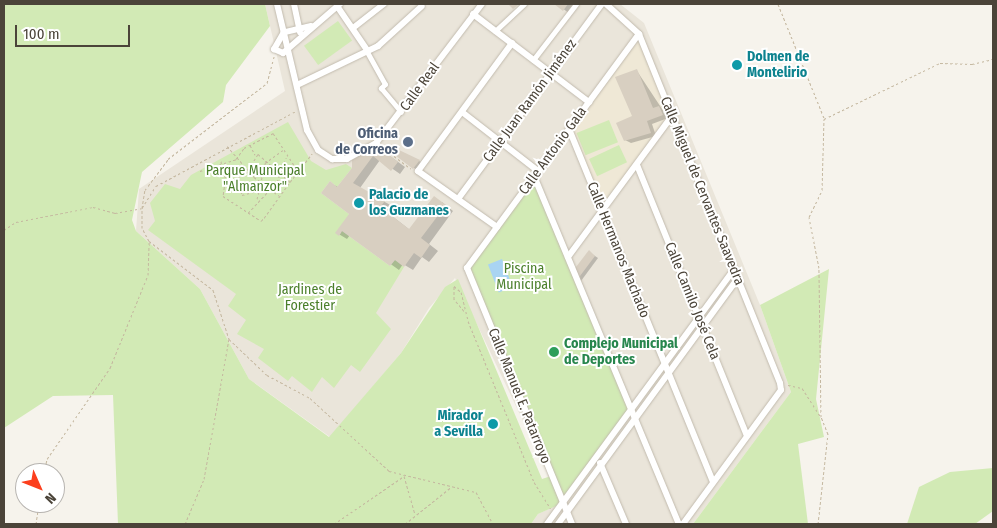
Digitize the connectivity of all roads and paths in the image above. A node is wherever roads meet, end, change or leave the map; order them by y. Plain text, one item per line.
1 (277, 4) edge
2 (294, 4) edge
3 (384, 4) edge
4 (482, 4) edge
5 (524, 4) edge
6 (576, 4) edge
7 (602, 4) edge
8 (606, 4) edge
9 (778, 4) edge
10 (338, 5) edge
11 (422, 6) dead end
12 (473, 14) junction
13 (311, 26) junction
14 (352, 28) junction
15 (495, 31) junction
16 (284, 32) junction
17 (300, 32) junction
18 (639, 34) junction
19 (512, 43) junction
20 (288, 47) junction
21 (274, 49) junction
22 (367, 50) junction
23 (993, 58) edge
24 (534, 60) junction
25 (550, 73) junction
26 (297, 85) junction
27 (589, 102) junction
28 (302, 109) junction
29 (401, 112) junction
30 (462, 112) junction
31 (672, 116) junction
32 (824, 118) junction
33 (569, 129) junction
34 (500, 142) junction
35 (250, 144) junction
36 (226, 145) junction
37 (317, 147) junction
38 (284, 149) junction
39 (255, 155) junction
40 (394, 156) dead end
41 (287, 157) junction
42 (236, 159) junction
43 (268, 159) junction
44 (221, 160) junction
45 (636, 165) junction
46 (204, 169) junction
47 (200, 171) dead end
48 (418, 171) junction
49 (248, 172) junction
50 (298, 172) junction
51 (536, 174) junction
52 (223, 175) junction
53 (281, 175) junction
54 (230, 178) junction
55 (235, 178) junction
56 (260, 182) junction
57 (290, 182) junction
58 (240, 185) junction
59 (258, 187) junction
60 (271, 190) junction
61 (256, 191) junction
62 (280, 196) junction
63 (257, 199) junction
64 (458, 199) junction
65 (142, 208) junction
66 (602, 212) junction
67 (248, 213) junction
68 (497, 227) junction
69 (4, 230) edge
70 (149, 241) junction
71 (568, 257) junction
72 (467, 268) joint
73 (734, 269) junction
74 (738, 278) junction
75 (464, 311) junction
76 (698, 317) junction
77 (702, 326) junction
78 (229, 338) junction
79 (664, 364) junction
80 (668, 373) junction
81 (783, 388) junction
82 (630, 409) junction
83 (821, 418) junction
84 (634, 420) junction
85 (747, 436) junction
86 (597, 456) junction
87 (46, 463) edge
88 (601, 465) junction
89 (404, 476) junction
90 (714, 482) junction
91 (450, 487) junction
92 (563, 503) junction
93 (566, 512) junction
94 (415, 514) junction
95 (545, 517) dead end
96 (185, 524) edge
97 (334, 524) edge
98 (406, 524) edge
99 (493, 524) edge
100 (547, 524) edge
101 (558, 524) edge
102 (572, 524) edge
103 (626, 524) edge
104 (679, 524) edge
105 (683, 524) edge
106 (818, 524) edge

1 - 16 street
2 - 17 street
3 - 14 street
4 - 12 street, Calle Real
5 - 15 street
6 - 24 street
7 - 25 street, Calle Juan Ramón Jiménez
8 - 18 street, Calle Miguel de Cervantes Saavedra
9 - 32 path
10 - 13 street
10 - 14 street
11 - 22 street
12 - 15 street
12 - 29 street, Calle Real
13 - 17 street
13 - 20 street
14 - 22 street
15 - 19 street
16 - 17 street
16 - 20 street
16 - 21 street
18 - 27 street, Calle Antonio Gala
18 - 31 street, Calle Miguel de Cervantes Saavedra
19 - 24 street
19 - 30 street
20 - 21 street
20 - 26 street
21 - 65 path
22 - 26 street
22 - 29 street
23 - 32 path
24 - 25 street
25 - 27 street
25 - 34 street, Calle Juan Ramón Jiménez
26 - 28 street
27 - 33 street, Calle Antonio Gala
28 - 36 path
28 - 37 street
29 - 37 street, Calle Real
30 - 34 street
30 - 48 street
31 - 45 street
31 - 73 street, Calle Miguel de Cervantes Saavedra
32 - 83 path
33 - 51 street, Calle Antonio Gala
33 - 66 street, Calle Hermanos Machado
34 - 51 street
34 - 64 street, Calle Juan Ramón Jiménez
35 - 38 path
35 - 39 path
35 - 42 path
36 - 42 path
36 - 65 path
37 - 50 path
38 - 41 path
38 - 43 path
39 - 43 path
39 - 49 path
40 - 48 path
41 - 50 path
41 - 53 path
42 - 44 path
42 - 49 path
43 - 53 path
43 - 56 path
44 - 46 path
44 - 52 path
45 - 66 street
45 - 76 street, Calle Camilo José Cela
46 - 47 path
46 - 52 path
48 - 64 street
49 - 55 path
49 - 56 path
50 - 57 path
51 - 68 street, Calle Antonio Gala
51 - 71 street
52 - 54 path
53 - 57 path
53 - 60 path
54 - 55 path
54 - 67 path
55 - 58 path
56 - 59 path
56 - 60 path
57 - 62 path
58 - 59 path
58 - 61 path
59 - 61 path
60 - 62 path
60 - 63 path
61 - 63 path
62 - 67 path
63 - 67 path
64 - 68 street
65 - 69 path
65 - 70 path
66 - 71 street
66 - 79 street, Calle Hermanos Machado
68 - 72 street, Calle Antonio Gala
70 - 78 path
70 - 87 path
71 - 82 street
72 - 92 street, Calle Manuel E. Patarroyo
73 - 74 street, Calle Miguel de Cervantes Saavedra
73 - 76 street
74 - 77 street
74 - 81 street, Calle Miguel de Cervantes Saavedra
75 - 75 path
75 - 95 path
76 - 77 street, Calle Camilo José Cela
76 - 79 street
77 - 80 street
77 - 85 street, Calle Camilo José Cela
78 - 89 path
78 - 96 path
79 - 80 street, Calle Hermanos Machado
79 - 82 street
80 - 84 street
80 - 90 street, Calle Hermanos Machado
81 - 83 path
81 - 85 street
82 - 84 street
82 - 86 street
83 - 106 path
84 - 88 street
84 - 104 street
85 - 90 street
86 - 88 street
86 - 92 street
88 - 93 street
88 - 103 street
89 - 91 path
89 - 94 path
89 - 97 path
90 - 105 street
91 - 94 path
91 - 99 path
92 - 93 street, Calle Manuel E. Patarroyo
92 - 100 street
93 - 101 street
93 - 102 street, Calle Manuel E. Patarroyo
94 - 98 path

